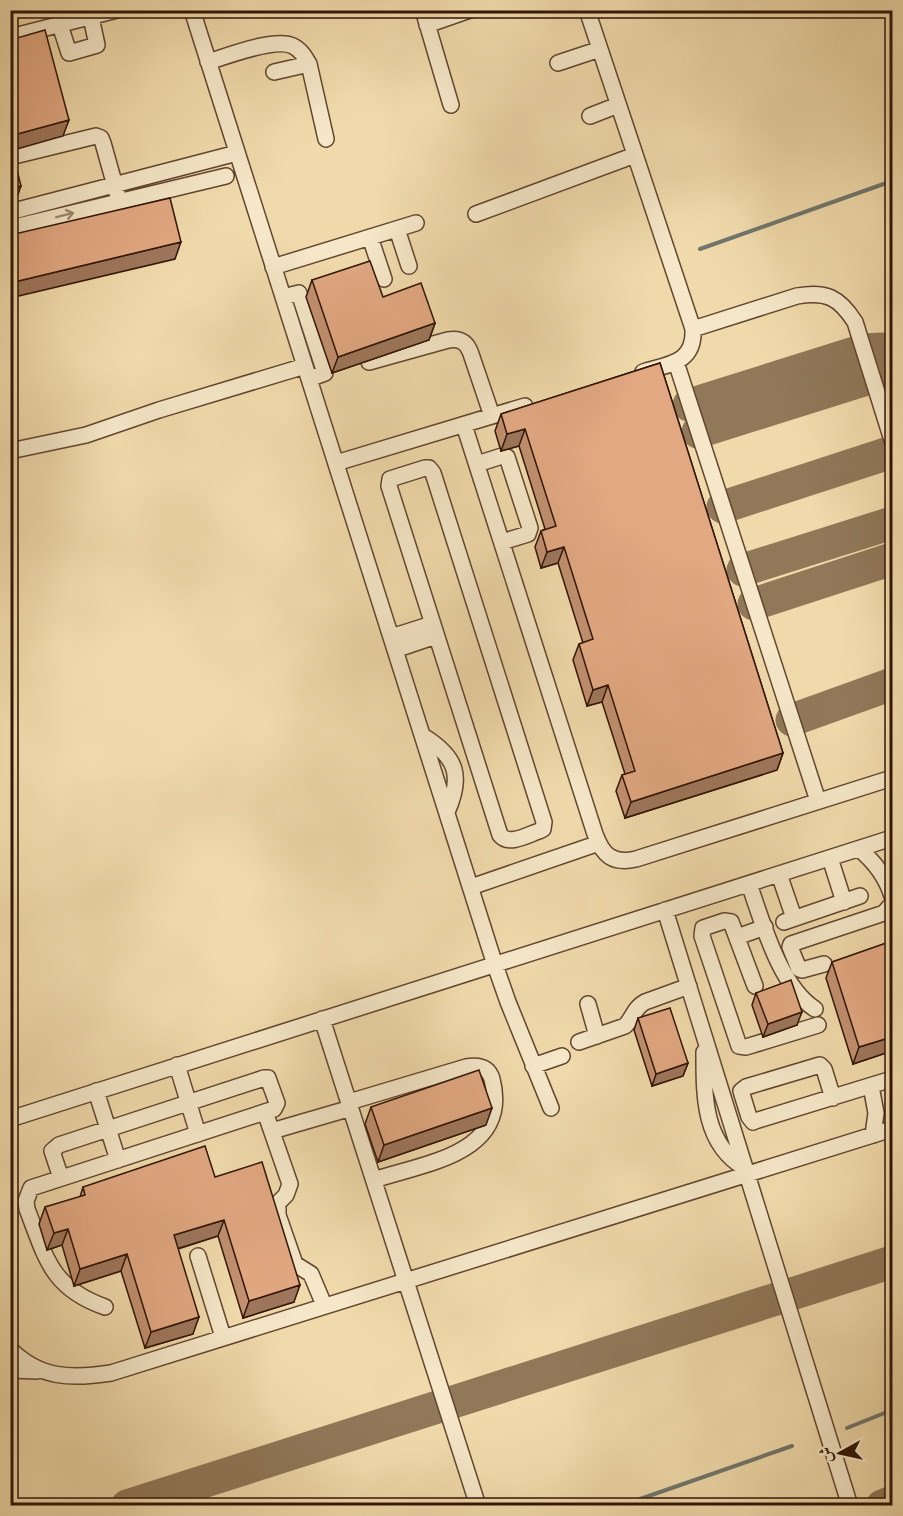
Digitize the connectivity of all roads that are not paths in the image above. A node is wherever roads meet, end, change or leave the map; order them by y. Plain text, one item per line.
1 (117, 10) edge
2 (192, 10) edge
3 (470, 10) edge
4 (587, 10) edge
5 (91, 17) junction
6 (425, 18) edge
7 (60, 25) junction
8 (10, 37) edge
9 (600, 49) junction
10 (208, 62) junction
11 (558, 63) dead end
12 (309, 64) junction
13 (274, 72) dead end
14 (451, 105) dead end
15 (618, 105) junction
16 (590, 116) dead end
17 (326, 139) dead end
18 (237, 153) junction
19 (635, 155) junction
20 (10, 157) edge
21 (226, 176) dead end
22 (115, 185) junction
23 (120, 201) junction
24 (10, 212) edge
25 (476, 214) dead end
26 (416, 223) dead end
27 (10, 228) edge
28 (398, 229) junction
29 (370, 237) junction
30 (409, 266) dead end
31 (273, 267) junction
32 (384, 279) dead end
33 (283, 297) junction
34 (693, 329) junction
35 (369, 362) dead end
36 (676, 362) junction
37 (307, 373) junction
38 (630, 376) edge
39 (538, 403) edge
40 (492, 416) junction
41 (464, 425) junction
42 (892, 440) edge
43 (10, 451) edge
44 (336, 462) junction
45 (477, 464) junction
46 (502, 542) junction
47 (434, 630) junction
48 (393, 643) junction
49 (892, 778) edge
50 (818, 801) junction
51 (892, 838) edge
52 (597, 839) junction
53 (859, 849) junction
54 (830, 858) junction
55 (779, 874) junction
56 (469, 882) junction
57 (750, 884) junction
58 (860, 896) dead end
59 (892, 896) edge
60 (844, 902) junction
61 (665, 910) junction
62 (765, 927) junction
63 (737, 937) junction
64 (824, 964) dead end
65 (495, 965) junction
66 (688, 986) junction
67 (755, 986) dead end
68 (588, 1004) dead end
69 (814, 1009) dead end
70 (322, 1019) junction
71 (818, 1025) dead end
72 (597, 1036) junction
73 (704, 1037) junction
74 (579, 1042) dead end
75 (562, 1056) dead end
76 (177, 1065) junction
77 (533, 1066) junction
78 (892, 1079) edge
79 (871, 1086) junction
80 (96, 1091) junction
81 (833, 1098) junction
82 (189, 1103) junction
83 (350, 1105) junction
84 (550, 1108) dead end
85 (265, 1112) junction
86 (10, 1119) edge
87 (108, 1129) junction
88 (892, 1129) edge
89 (272, 1131) junction
90 (198, 1134) junction
91 (873, 1135) junction
92 (118, 1160) junction
93 (746, 1171) junction
94 (61, 1178) junction
95 (374, 1180) junction
96 (198, 1256) dead end
97 (406, 1280) junction
98 (324, 1305) junction
99 (105, 1307) dead end
100 (223, 1337) junction
101 (10, 1349) edge
102 (10, 1370) edge
103 (41, 1371) junction
104 (478, 1506) edge
105 (850, 1506) edge

1 - 5 lane
2 - 10 lane
3 - 6 lane
4 - 9 lane
5 - 7 lane
5 - 7 lane
6 - 14 lane
7 - 8 lane
9 - 11 lane
9 - 15 lane
10 - 12 lane
10 - 18 lane
12 - 13 lane
12 - 17 lane
15 - 16 lane
15 - 19 lane
18 - 22 lane
18 - 31 lane
19 - 25 lane
19 - 34 lane
20 - 22 lane
21 - 23 lane
22 - 23 lane
22 - 24 lane
27 -> 23 lane
26 - 28 lane
28 - 29 lane
28 - 30 lane
29 - 31 lane
29 - 32 lane
31 - 33 lane
33 - 37 lane
33 - 37 lane
34 - 36 lane
34 - 42 lane
35 - 40 lane
36 - 38 lane
36 - 50 lane
37 - 43 lane
37 - 44 lane
39 - 40 lane
40 - 41 lane
41 - 44 lane
41 - 45 lane
44 - 48 lane
45 - 46 lane
45 - 46 lane
46 - 52 lane
47 - 47 lane
47 - 48 lane
48 - 56 lane
49 - 50 lane
50 - 52 lane
51 - 53 lane
52 - 56 lane
53 - 54 lane
53 - 59 lane
54 - 55 lane
54 - 60 lane
55 - 57 lane
55 - 60 lane
56 - 65 lane
57 - 61 lane
57 - 62 lane
58 - 60 lane
59 - 64 lane
61 - 65 lane
61 - 66 lane
62 - 63 lane
62 - 69 lane
63 - 67 lane
63 - 71 lane
65 - 70 lane
65 - 77 lane
66 - 72 lane
66 - 73 lane
68 - 72 lane
70 - 76 lane
70 - 83 lane
72 - 74 lane
73 - 93 lane
73 - 93 lane
75 - 77 lane
76 - 80 lane
76 - 82 lane
77 - 84 lane
78 - 79 lane
79 - 81 lane
79 - 91 lane
80 - 86 lane
80 - 87 lane
81 - 81 lane
82 - 85 lane
82 - 87 lane
82 - 90 lane
83 - 89 lane
83 - 95 lane
83 - 95 lane
85 - 89 lane
85 - 90 lane
87 - 92 lane
87 - 94 lane
88 - 91 lane
89 - 98 lane
90 - 92 lane
91 - 93 lane
92 - 94 lane
93 - 97 lane
93 - 105 lane
94 - 99 lane
95 - 97 lane
96 - 100 lane
97 - 98 lane
97 - 104 lane
98 - 100 lane
100 - 103 lane
101 - 103 lane
102 - 103 lane

